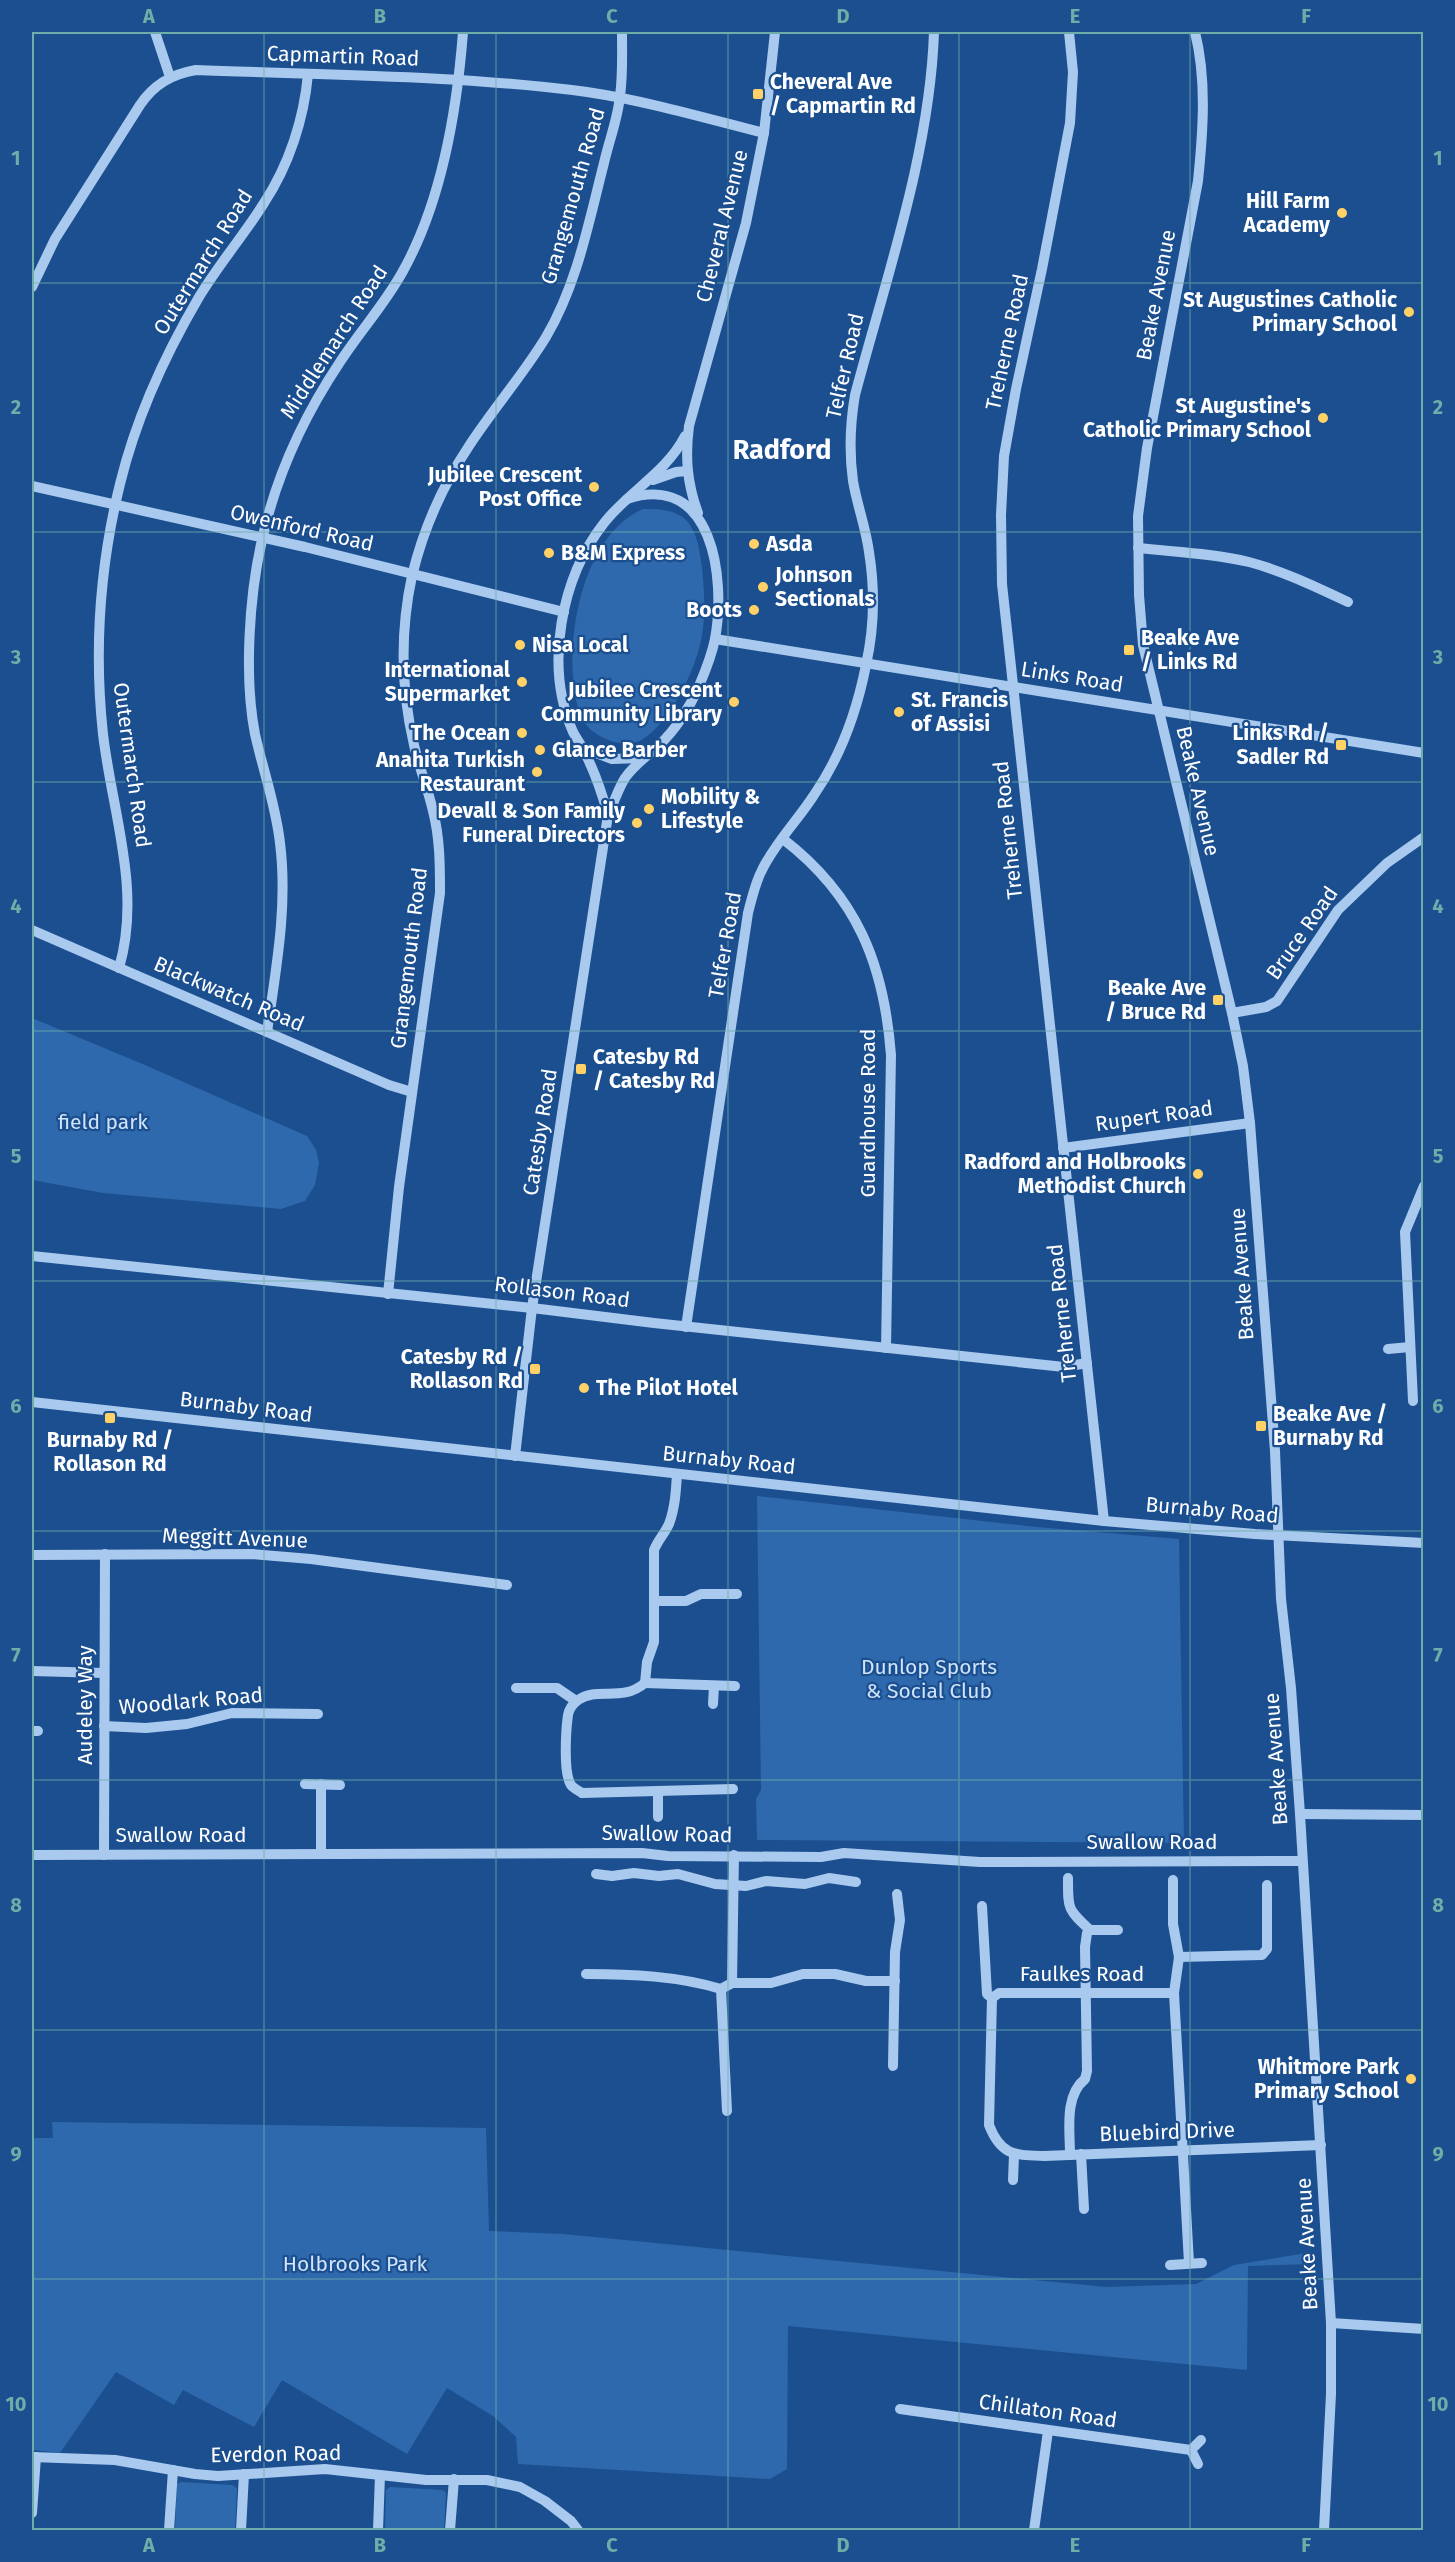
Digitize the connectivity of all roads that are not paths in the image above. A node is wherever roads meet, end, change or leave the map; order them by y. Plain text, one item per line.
1 (155, 32) edge
2 (463, 32) edge
3 (622, 32) edge
4 (775, 32) edge
5 (934, 32) edge
6 (1069, 32) edge
7 (1195, 32) edge
8 (308, 74) junction
9 (170, 77) junction
10 (459, 80) junction
11 (620, 98) junction
12 (764, 133) junction
13 (32, 287) edge
14 (689, 426) junction
15 (687, 471) junction
16 (645, 485) junction
17 (32, 486) edge
18 (627, 499) junction
19 (115, 505) junction
20 (701, 521) junction
21 (262, 539) junction
22 (1138, 548) junction
23 (412, 574) junction
24 (1348, 602) dead end
25 (564, 612) junction
26 (715, 639) junction
27 (867, 663) junction
28 (1011, 687) junction
29 (1159, 711) junction
30 (583, 748) junction
31 (1424, 753) edge
32 (642, 758) junction
33 (608, 816) junction
34 (1424, 837) edge
35 (783, 839) junction
36 (32, 930) edge
37 (119, 968) junction
38 (1232, 1013) junction
39 (267, 1032) junction
40 (412, 1092) junction
41 (1250, 1123) junction
42 (1063, 1148) junction
43 (1424, 1186) edge
44 (1412, 1214) junction
45 (1424, 1219) edge
46 (32, 1256) edge
47 (388, 1294) junction
48 (532, 1308) junction
49 (686, 1327) junction
50 (1410, 1347) junction
51 (886, 1348) junction
52 (1388, 1349) dead end
53 (1087, 1363) junction
54 (1413, 1401) dead end
55 (32, 1402) edge
56 (515, 1456) junction
57 (677, 1474) junction
58 (1104, 1521) junction
59 (1278, 1536) junction
60 (1424, 1543) edge
61 (105, 1554) junction
62 (32, 1555) edge
63 (507, 1585) dead end
64 (737, 1594) dead end
65 (654, 1601) junction
66 (32, 1671) edge
67 (104, 1673) junction
68 (645, 1683) junction
69 (714, 1686) junction
70 (735, 1686) dead end
71 (516, 1688) dead end
72 (576, 1701) junction
73 (713, 1704) dead end
74 (318, 1714) dead end
75 (104, 1726) junction
76 (305, 1784) dead end
77 (321, 1784) junction
78 (340, 1785) dead end
79 (733, 1789) dead end
80 (658, 1791) junction
81 (1300, 1814) junction
82 (1424, 1815) edge
83 (658, 1817) dead end
84 (321, 1854) junction
85 (32, 1855) edge
86 (104, 1855) junction
87 (734, 1855) junction
88 (1301, 1861) junction
89 (596, 1874) dead end
90 (1068, 1878) dead end
91 (1173, 1880) dead end
92 (856, 1882) dead end
93 (1267, 1885) dead end
94 (733, 1886) junction
95 (897, 1894) dead end
96 (982, 1906) dead end
97 (1090, 1930) junction
98 (1118, 1930) dead end
99 (1179, 1957) junction
100 (586, 1974) dead end
101 (895, 1981) junction
102 (732, 1983) junction
103 (721, 1989) junction
104 (1086, 1993) junction
105 (1174, 1993) junction
106 (992, 1998) junction
107 (893, 2066) dead end
108 (727, 2111) dead end
109 (1322, 2145) junction
110 (1183, 2152) junction
111 (1014, 2155) junction
112 (1075, 2155) junction
113 (1013, 2180) dead end
114 (1084, 2209) dead end
115 (1189, 2263) junction
116 (1202, 2263) dead end
117 (1170, 2265) dead end
118 (1331, 2324) junction
119 (1424, 2329) edge
120 (900, 2409) dead end
121 (1048, 2431) junction
122 (1201, 2440) dead end
123 (1191, 2450) junction
124 (34, 2457) edge
125 (1198, 2464) dead end
126 (173, 2470) junction
127 (244, 2474) junction
128 (380, 2475) junction
129 (454, 2479) junction
130 (32, 2512) edge
131 (169, 2530) edge
132 (241, 2530) edge
133 (378, 2530) edge
134 (450, 2530) edge
135 (578, 2530) edge
136 (1034, 2530) edge
137 (1324, 2530) edge

1 - 9 street
2 - 10 street, Middlemarch Road
3 - 11 street, Grangemouth Road
4 - 12 street, Cheveral Avenue
5 - 27 street, Telfer Road
6 - 28 street, Treherne Road
7 - 22 street, Beake Avenue
8 - 9 street, Capmartin Road
8 - 10 street, Capmartin Road
8 - 19 street, Outermarch Road
9 - 13 street, Capmartin Road
10 - 11 street, Capmartin Road
10 - 21 street, Middlemarch Road
11 - 12 street, Capmartin Road
11 - 23 street, Grangemouth Road
12 - 14 street, Cheveral Avenue
14 - 15 street, Cheveral Avenue
14 - 16 street, Cheveral Avenue
15 - 16 street
15 - 20 street, Cheveral Avenue
16 - 18 street, Cheveral Avenue
17 - 19 street, Owenford Road
18 - 20 street
18 - 25 street, Cheveral Avenue
19 - 21 street, Owenford Road
19 - 37 street, Outermarch Road
20 - 26 street, Cheveral Avenue
21 - 23 street, Owenford Road
21 - 39 street, Middlemarch Road
22 - 24 street
22 - 29 street, Beake Avenue
23 - 25 street, Owenford Road
23 - 40 street, Grangemouth Road
25 - 30 street, Catesby Road
26 - 27 street, Links Road
26 - 32 street, Catesby Road
27 - 28 street, Links Road
27 - 35 street, Telfer Road
28 - 29 street, Links Road
28 - 42 street, Treherne Road
29 - 31 street, Links Road
29 - 38 street, Beake Avenue
30 - 32 street
30 - 33 street, Catesby Road
32 - 33 street, Catesby Road
33 - 48 street, Catesby Road
34 - 38 street, Bruce Road
35 - 49 street, Telfer Road
35 - 51 street, Guardhouse Road
36 - 37 street, Blackwatch Road
37 - 39 street, Blackwatch Road
38 - 41 street, Beake Avenue
39 - 40 street, Blackwatch Road
40 - 47 street, Grangemouth Road
41 - 42 street, Rupert Road
41 - 59 street, Beake Avenue
42 - 53 street, Treherne Road
43 - 44 street
44 - 45 street
44 - 50 street
46 - 47 street, Rollason Road
47 - 48 street, Rollason Road
48 - 49 street, Rollason Road
48 - 56 street, Catesby Road
49 - 51 street, Rollason Road
50 - 52 street
50 - 54 street
51 - 53 street, Rollason Road
53 - 58 street, Treherne Road
55 - 56 street, Burnaby Road
56 - 57 street, Burnaby Road
57 - 58 street, Burnaby Road
57 - 65 street
58 - 59 street, Burnaby Road
59 - 60 street, Burnaby Road
59 - 81 street, Beake Avenue
61 - 62 street, Meggitt Avenue
61 - 63 street, Meggitt Avenue
61 - 67 street, Audeley Way
64 - 65 street
65 - 68 street
66 - 67 street
67 - 75 street, Audeley Way
68 - 69 street
68 - 72 street
69 - 70 street
69 - 73 street
71 - 72 street
72 - 80 street
74 - 75 street, Woodlark Road
75 - 86 street, Audeley Way
76 - 77 street
77 - 78 street
77 - 84 street
79 - 80 street
80 - 83 street
81 - 82 street
81 - 88 street, Beake Avenue
84 - 86 street, Swallow Road
84 - 87 street, Swallow Road
85 - 86 street, Swallow Road
87 - 88 street, Swallow Road
87 - 94 street
88 - 109 street, Beake Avenue
89 - 94 street
90 - 97 street
91 - 99 street
92 - 94 street
93 - 99 street
94 - 102 street
95 - 101 street
96 - 106 street
97 - 98 street
97 - 104 street
99 - 105 street
100 - 103 street
101 - 102 street
101 - 107 street
102 - 103 street
103 - 108 street
104 - 105 street, Faulkes Road
104 - 106 street, Faulkes Road
104 - 112 street
105 - 110 street
106 - 111 street
109 - 110 street, Bluebird Drive
109 - 118 street, Beake Avenue
110 - 112 street, Bluebird Drive
110 - 115 street
111 - 112 street, Bluebird Drive
111 - 113 street
112 - 114 street
115 - 116 street
115 - 117 street
118 - 119 street
118 - 137 street, Beake Avenue
120 - 121 street, Chillaton Road
121 - 123 street, Chillaton Road
121 - 136 street
122 - 123 street
123 - 125 street
124 - 126 street, Everdon Road
124 - 130 street
126 - 127 street, Everdon Road
126 - 131 street
127 - 128 street, Everdon Road
127 - 132 street
128 - 129 street, Everdon Road
128 - 133 street
129 - 134 street
129 - 135 street, Everdon Road

